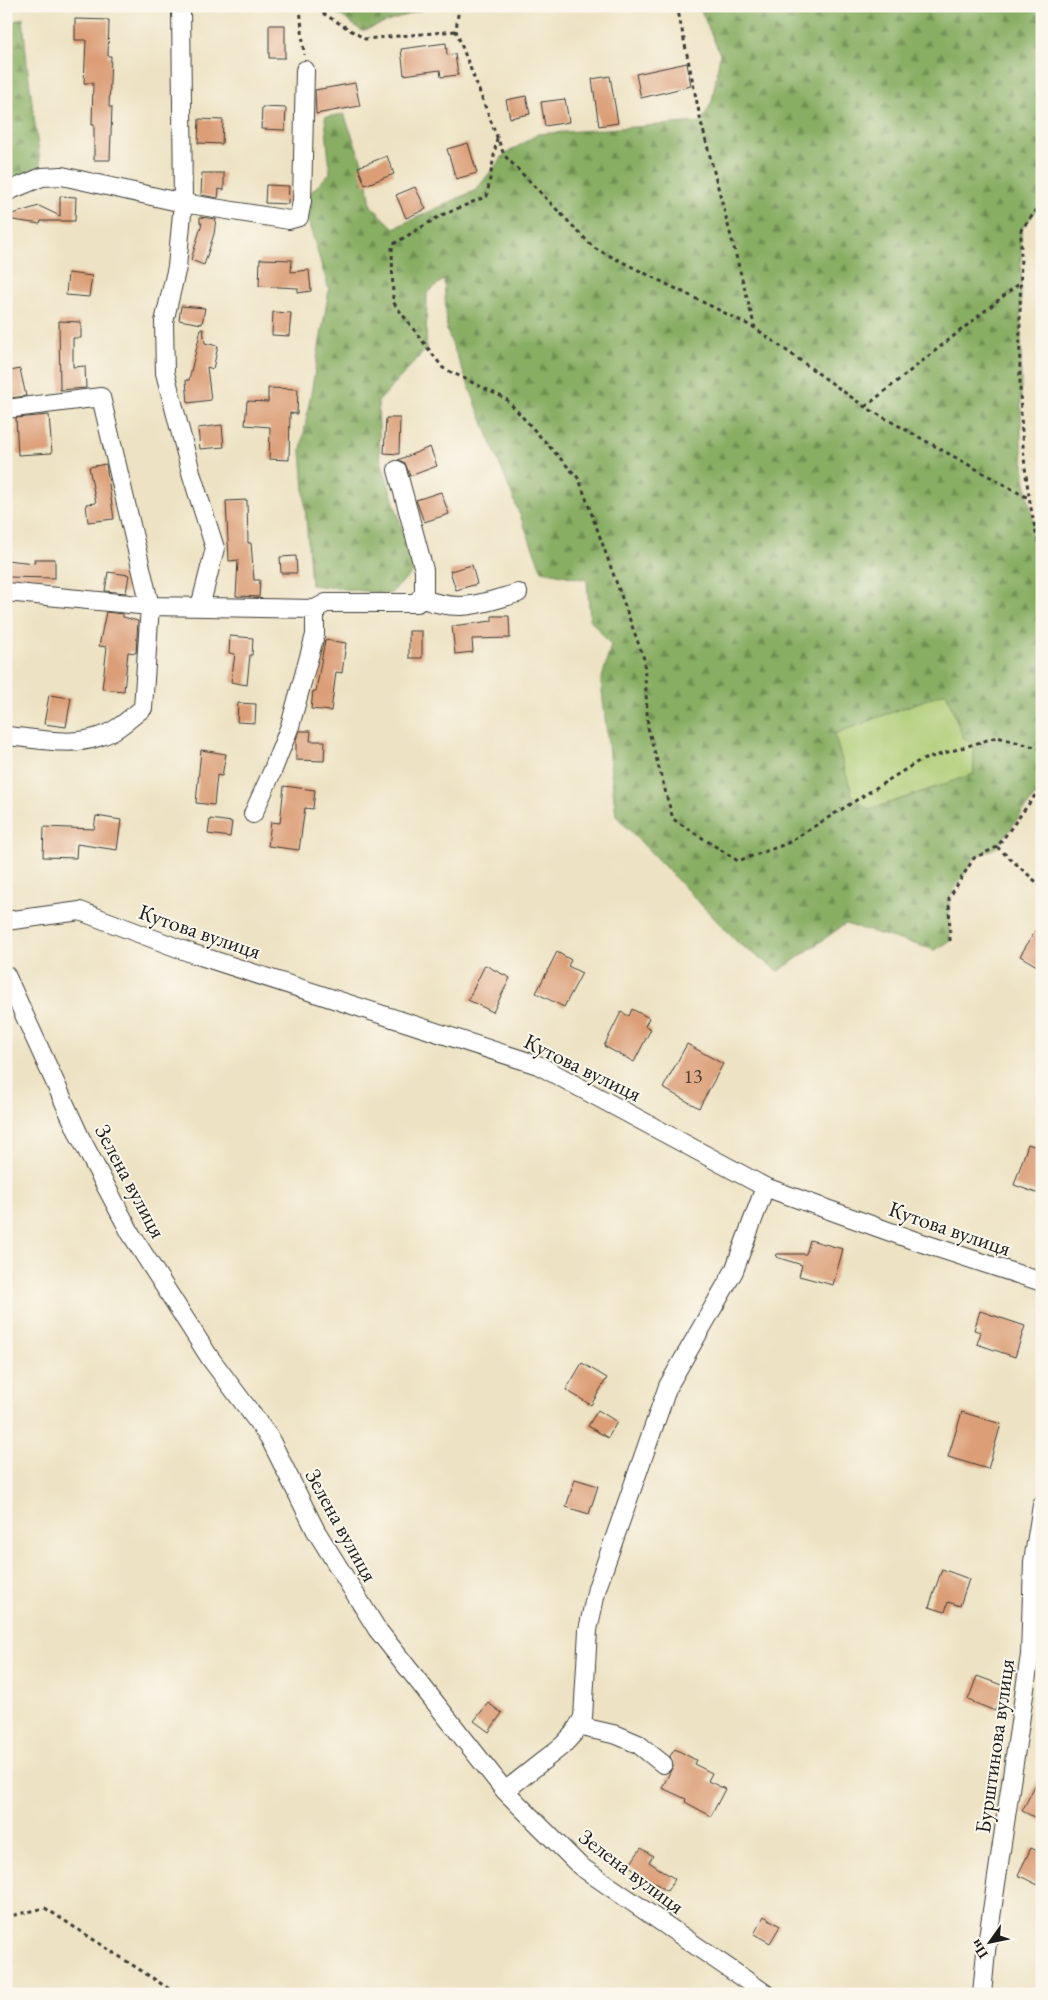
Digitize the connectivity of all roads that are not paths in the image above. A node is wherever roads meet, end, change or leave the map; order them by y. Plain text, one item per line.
1 (182, 6) edge
2 (305, 70) road end
3 (6, 192) edge
4 (183, 203) junction
5 (6, 409) edge
6 (397, 470) dead end
7 (6, 592) edge
8 (518, 593) dead end
9 (420, 598) junction
10 (150, 606) junction
11 (200, 607) junction
12 (315, 609) junction
13 (6, 736) edge
14 (253, 814) dead end
15 (6, 922) edge
16 (6, 975) edge
17 (766, 1187) junction
18 (1042, 1282) edge
19 (1042, 1505) edge
20 (578, 1726) junction
21 (663, 1764) dead end
22 (505, 1791) junction
23 (766, 1994) edge
24 (982, 1994) edge

1 - 4 street
2 - 4 street
3 - 4 street
4 - 11 street
5 - 10 street
6 - 9 street
7 - 10 street
8 - 9 street
9 - 12 street
10 - 11 street
10 - 13 street
11 - 12 street
12 - 14 street
15 - 17 street, Кутова вулиця
16 - 22 street, Зелена вулиця
17 - 18 street, Кутова вулиця
17 - 20 street
19 - 24 street, Бурштинова вулиця
20 - 21 street
20 - 22 street
22 - 23 street, Зелена вулиця

